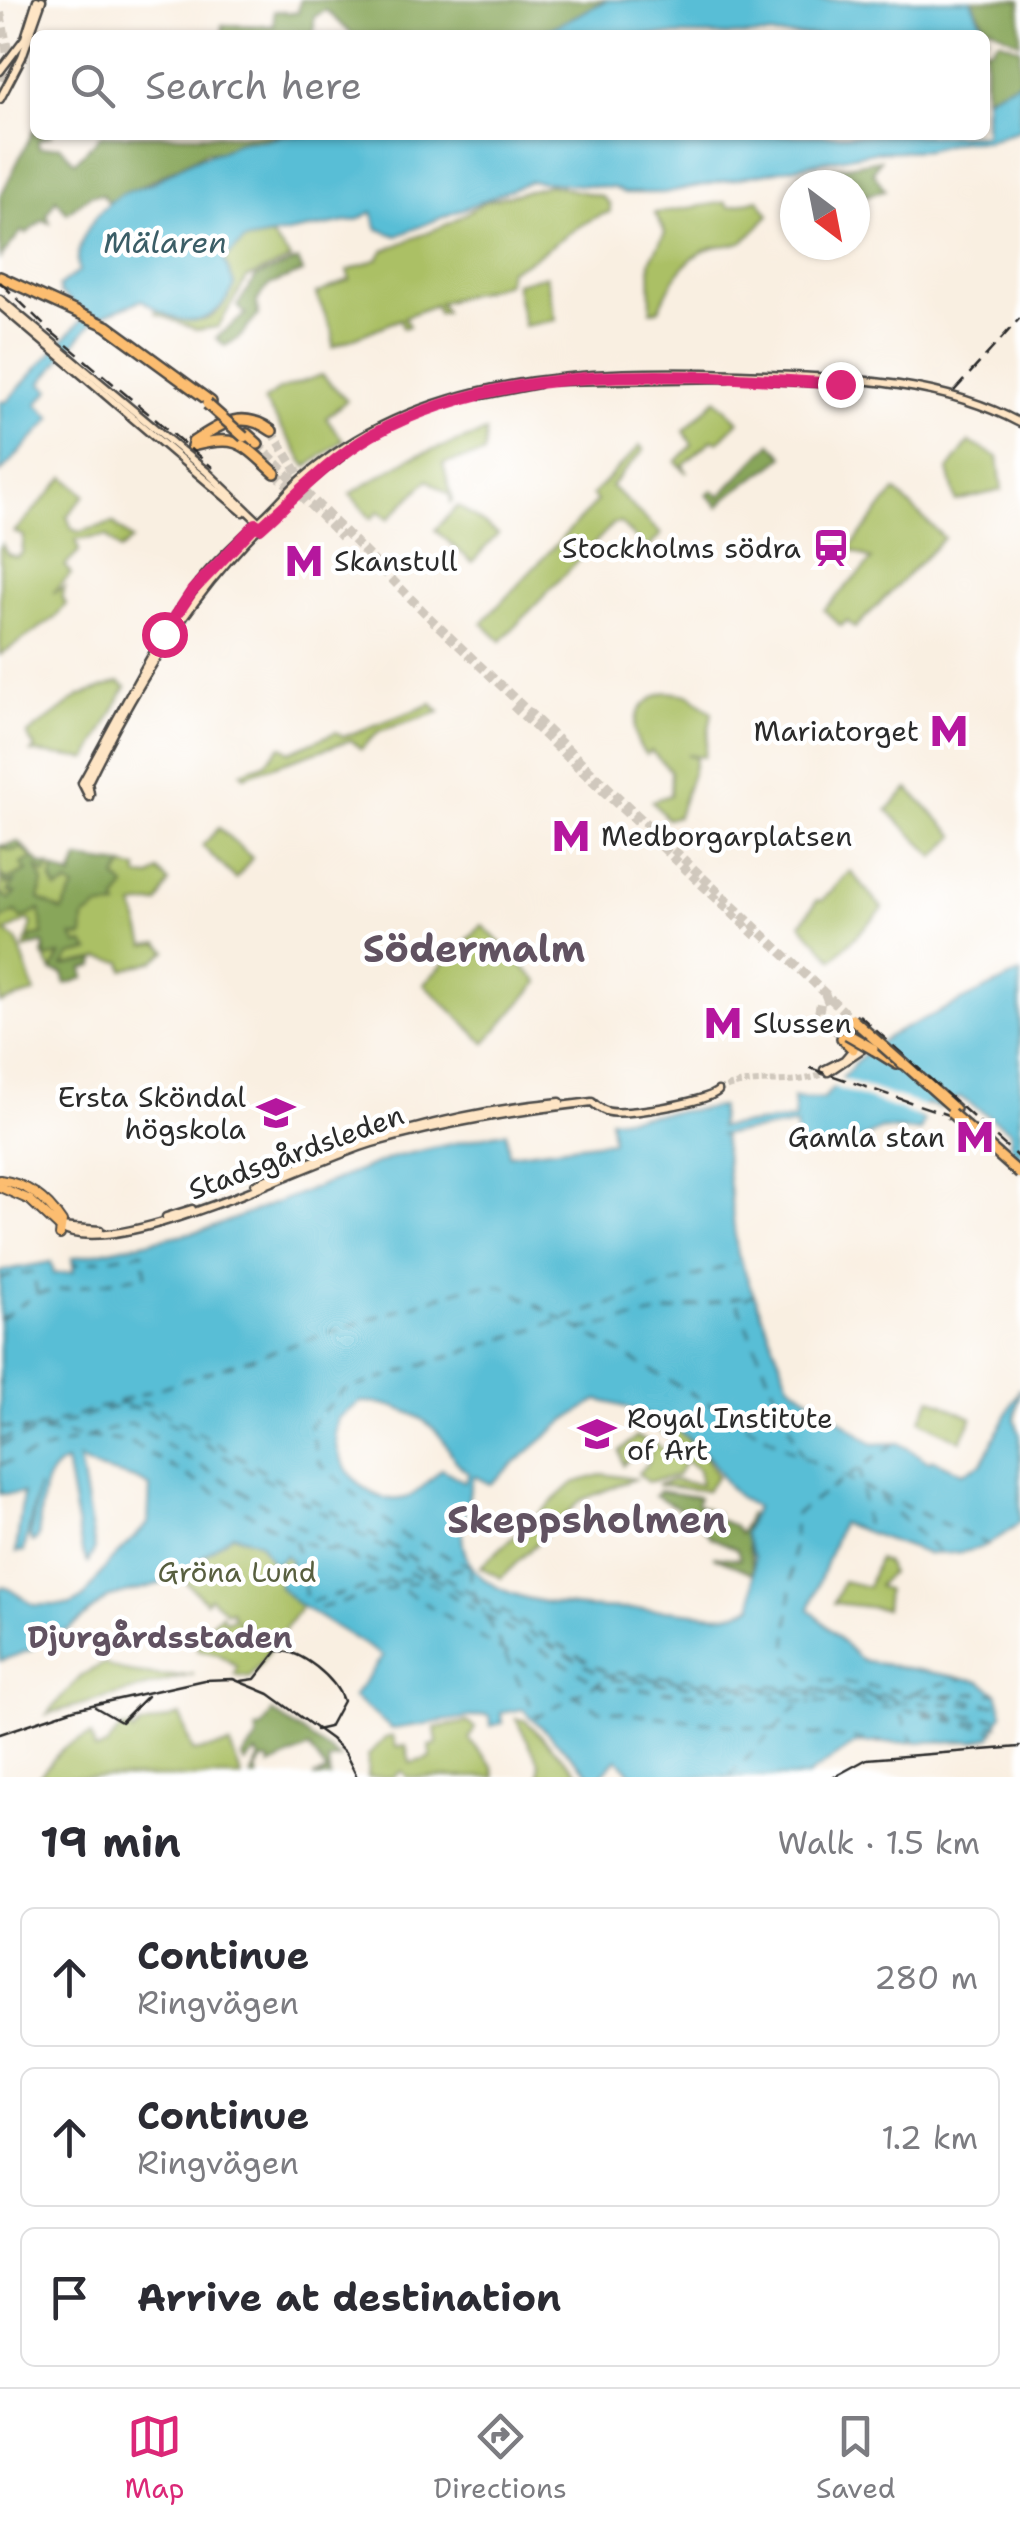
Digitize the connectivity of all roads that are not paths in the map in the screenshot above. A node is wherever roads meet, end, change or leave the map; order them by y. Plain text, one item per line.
1 (40, 0) edge
2 (31, 30) edge
3 (30, 32) edge
4 (0, 70) edge
5 (0, 99) edge
6 (1, 281) edge
7 (0, 302) edge
8 (1020, 425) edge
9 (272, 431) dead end
10 (244, 438) junction
11 (258, 444) tunnel mouth
12 (276, 472) tunnel mouth
13 (260, 525) junction
14 (88, 794) dead end
15 (853, 1019) junction
16 (875, 1036) joint
17 (856, 1051) junction
18 (888, 1057) junction
19 (826, 1071) tunnel mouth
20 (718, 1090) tunnel mouth
21 (1020, 1170) edge
22 (2, 1185) edge
23 (63, 1227) joint

1 - 2 main road
1 - 4 main road
3 - 5 main road
6 - 10 highway, bridge
7 - 13 main road
8 - 13 main road
9 - 10 highway
10 - 11 highway
10 - 12 highway
13 - 14 main road
15 - 16 highway
15 - 18 highway, bridge
15 - 21 highway, bridge
16 - 17 main road
17 - 18 highway, bridge
17 - 19 main road
18 - 21 highway, bridge
20 - 23 main road, Stadsgårdsleden
22 - 23 main road

